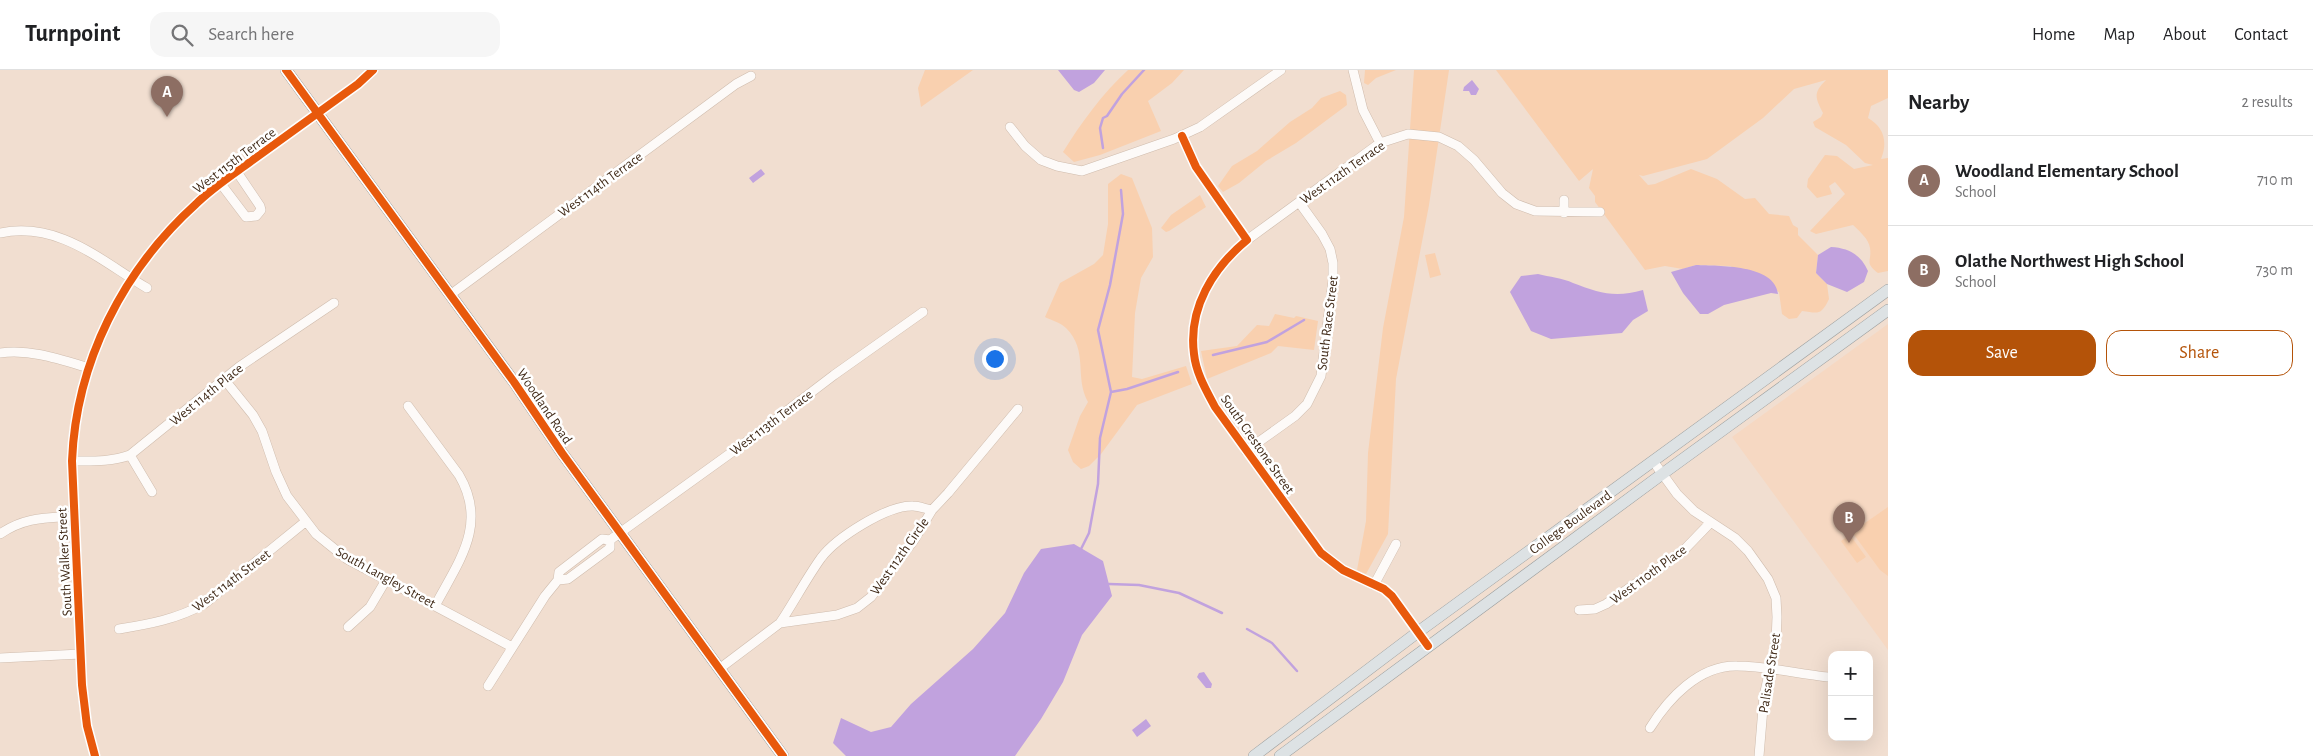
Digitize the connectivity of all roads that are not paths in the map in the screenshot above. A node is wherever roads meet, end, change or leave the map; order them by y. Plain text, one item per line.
1 (286, 70) edge
2 (373, 70) edge
3 (1281, 70) edge
4 (1353, 70) edge
5 (751, 76) dead end
6 (318, 113) junction
7 (1010, 127) dead end
8 (1182, 136) junction
9 (1380, 143) junction
10 (237, 172) junction
11 (221, 184) junction
12 (1564, 200) dead end
13 (1299, 202) junction
14 (1564, 212) junction
15 (1600, 212) dead end
16 (0, 233) edge
17 (1247, 240) junction
18 (131, 278) junction
19 (147, 288) dead end
20 (1888, 290) edge
21 (450, 295) junction
22 (334, 303) dead end
23 (1888, 310) edge
24 (923, 312) dead end
25 (0, 353) edge
26 (88, 368) junction
27 (224, 379) junction
28 (408, 406) dead end
29 (1018, 409) dead end
30 (1246, 451) junction
31 (130, 455) junction
32 (72, 461) junction
33 (1653, 461) junction
34 (1663, 473) junction
35 (152, 492) dead end
36 (932, 510) junction
37 (74, 516) junction
38 (305, 522) junction
39 (1710, 523) junction
40 (620, 533) junction
41 (0, 534) edge
42 (1396, 544) dead end
43 (386, 580) junction
44 (1374, 585) junction
45 (436, 604) junction
46 (1579, 610) dead end
47 (780, 623) junction
48 (348, 627) dead end
49 (120, 630) dead end
50 (1418, 632) junction
51 (1428, 646) junction
52 (512, 647) junction
53 (81, 654) junction
54 (0, 658) edge
55 (719, 669) junction
56 (1769, 670) junction
57 (1828, 677) dead end
58 (488, 686) dead end
59 (1650, 728) dead end
60 (95, 756) edge
61 (783, 756) edge
62 (1254, 756) edge
63 (1280, 756) edge
64 (1759, 756) edge

1 - 6 main road, Woodland Road
2 - 6 street, West 115th Terrace
3 - 8 street
4 - 9 street
5 - 21 street, West 114th Terrace
6 - 10 street, West 115th Terrace
6 - 21 main road, Woodland Road
7 - 8 street
8 - 17 street
9 - 13 street, West 112th Terrace
9 - 14 street, West 112th Terrace
10 - 11 street, West 115th Terrace
10 - 11 street, West 115th Terrace
11 - 18 street, West 115th Terrace
12 - 14 street
13 - 17 street, West 112th Terrace
13 - 30 street, South Race Street
14 - 15 street, West 112th Terrace
16 - 18 street
17 - 30 street, South Crestone Street
18 - 19 street
18 - 26 street, West 115th Terrace
20 - 33 main road, College Boulevard
21 - 40 main road, Woodland Road
22 - 27 street, West 114th Place
23 - 34 main road, College Boulevard
24 - 40 street, West 113th Terrace
25 - 26 street
26 - 32 street, South Walker Street
27 - 31 street, West 114th Place
27 - 38 street, South Langley Street
28 - 45 street
29 - 36 street, West 112th Circle
30 - 44 street, South Crestone Street
31 - 32 street, West 114th Place
31 - 35 street
32 - 37 street, South Walker Street
33 - 34 street, Palisade Street
33 - 50 main road, College Boulevard
34 - 39 street, Palisade Street
34 - 51 main road, College Boulevard
36 - 47 street, West 112th Circle
36 - 47 street, West 112th Circle
37 - 41 street
37 - 53 street, South Walker Street
38 - 43 street, South Langley Street
38 - 49 street, West 114th Street
39 - 46 street, West 110th Place
39 - 56 street, Palisade Street
40 - 52 street, West 113th Terrace
40 - 55 main road, Woodland Road
42 - 44 street
43 - 45 street, South Langley Street
43 - 48 street
44 - 50 street, South Crestone Street
45 - 52 street, South Langley Street
47 - 55 street, West 112th Circle
50 - 51 street, South Crestone Street
50 - 62 main road, College Boulevard
51 - 63 main road, College Boulevard
52 - 58 street
53 - 54 street
53 - 60 street, South Walker Street
55 - 61 main road, Woodland Road
56 - 57 street
56 - 59 street
56 - 64 street, Palisade Street

